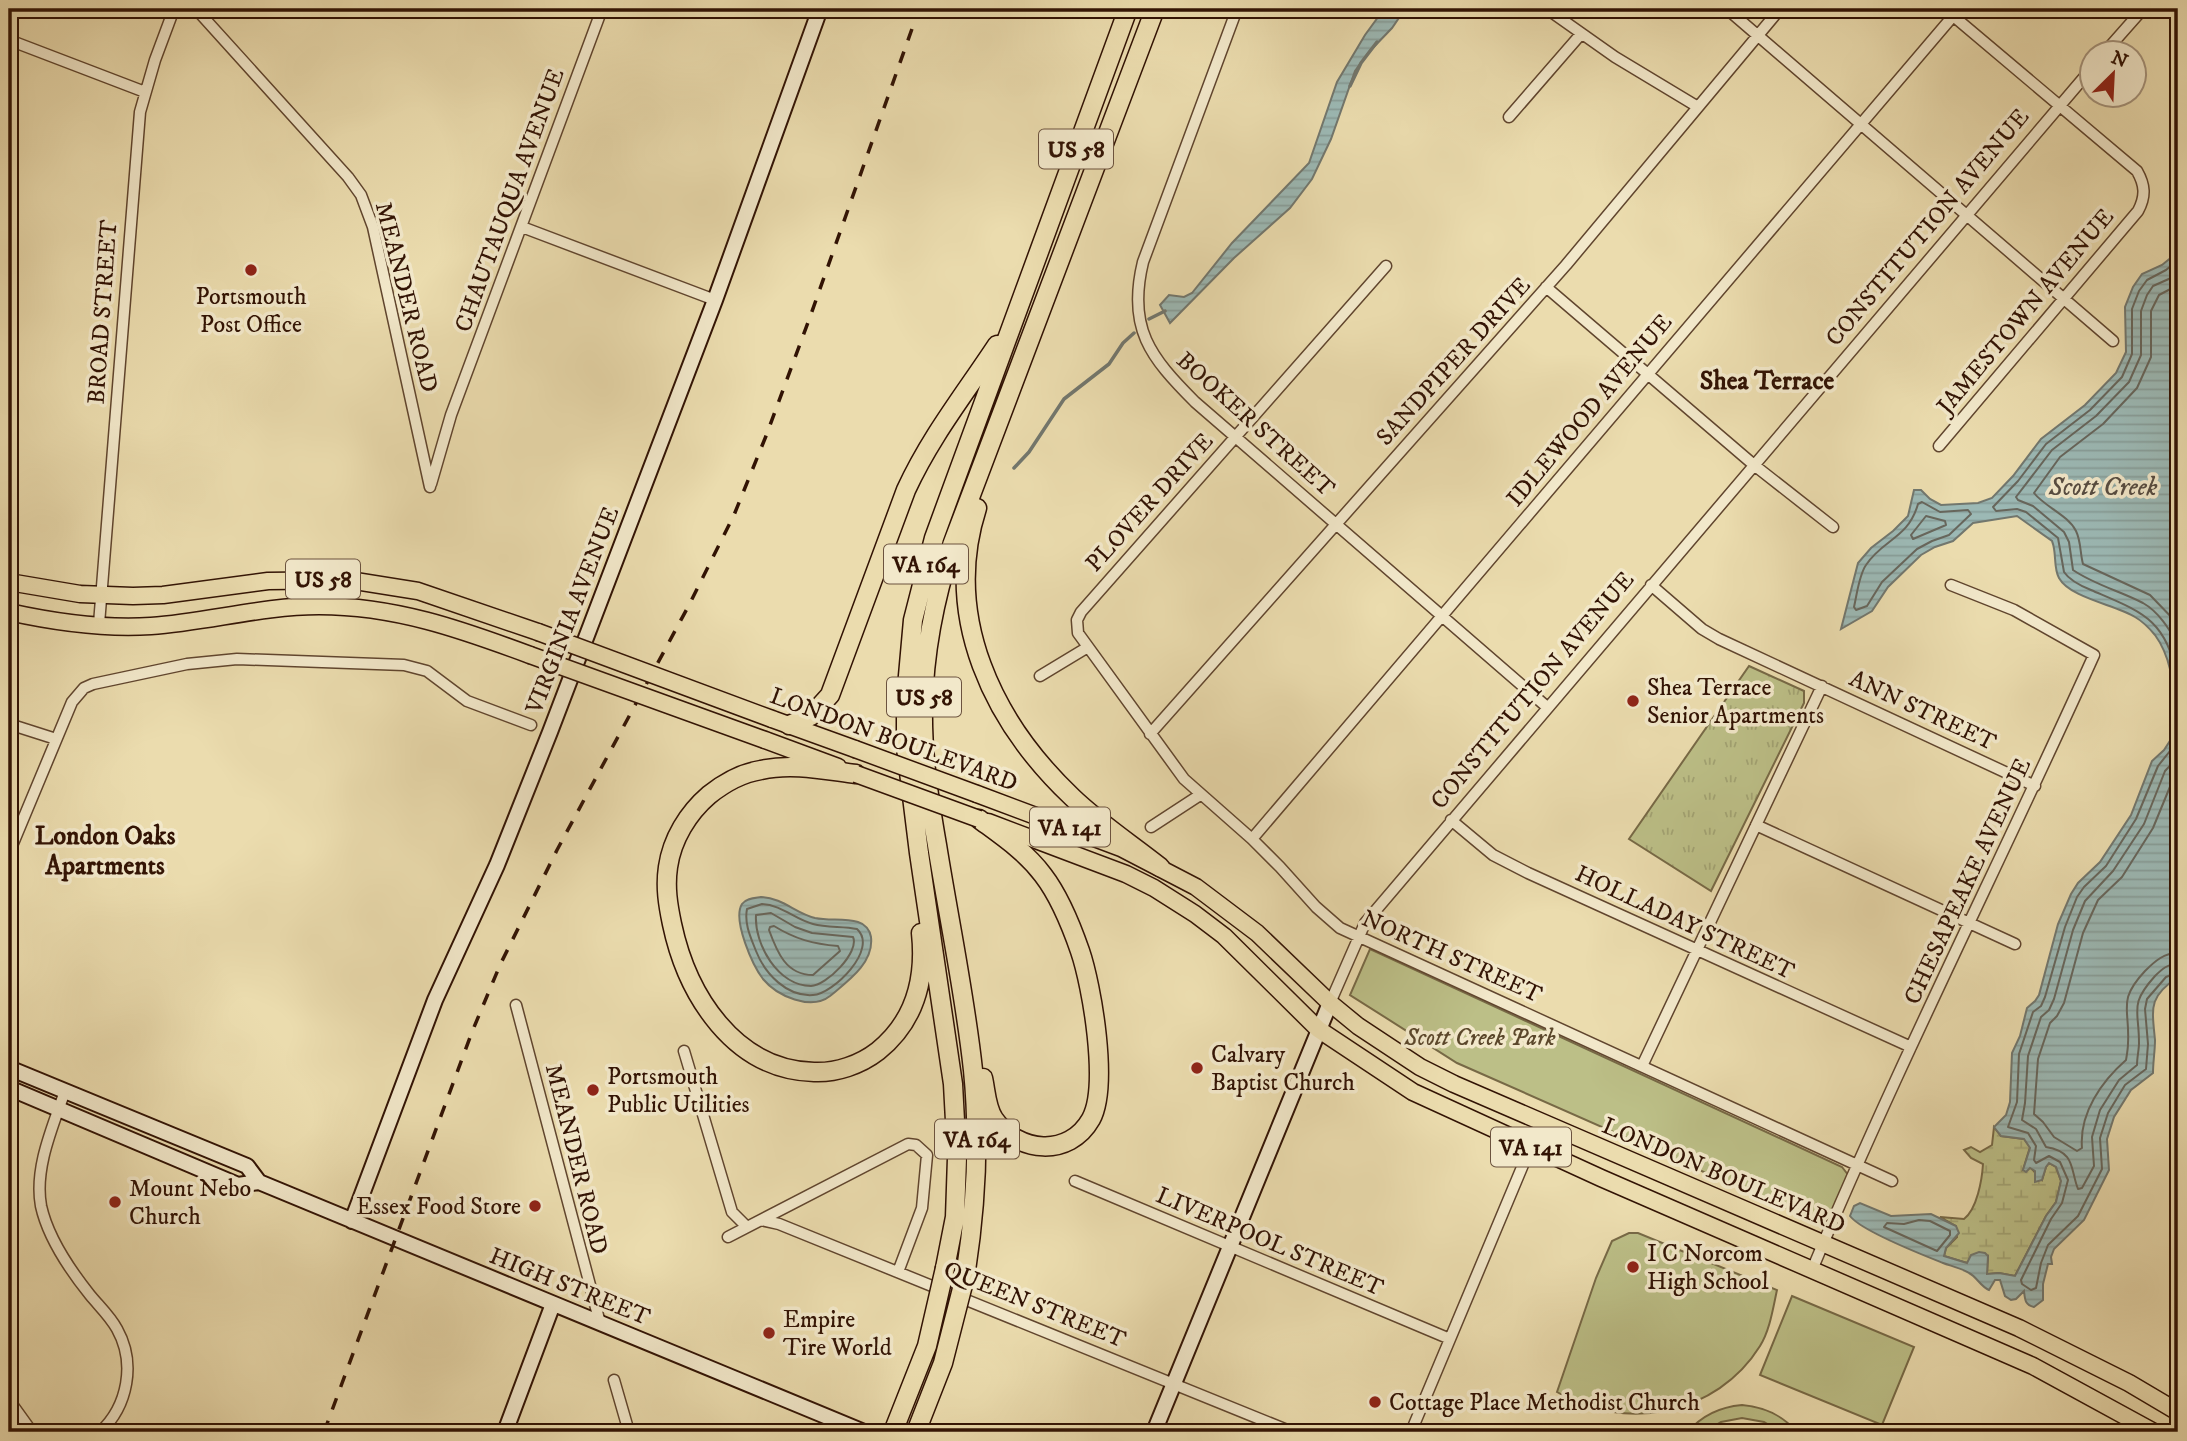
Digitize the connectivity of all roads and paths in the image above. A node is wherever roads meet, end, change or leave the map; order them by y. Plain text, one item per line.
1 (174, 9) edge
2 (197, 9) edge
3 (603, 9) edge
4 (820, 9) edge
5 (1128, 9) edge
6 (1155, 9) edge
7 (1237, 9) edge
8 (1547, 9) edge
9 (1727, 9) edge
10 (1780, 9) edge
11 (2143, 9) edge
12 (1952, 11) edge
13 (1581, 34) junction
14 (1758, 34) junction
15 (2117, 38) edge
16 (9, 40) edge
17 (2078, 85) edge
18 (145, 92) junction
19 (2060, 106) junction
20 (1698, 107) junction
21 (1509, 117) dead end
22 (1861, 124) junction
23 (1967, 214) junction
24 (522, 227) junction
25 (1386, 266) dead end
26 (1546, 287) junction
27 (1025, 289) junction
28 (2064, 299) junction
29 (715, 300) junction
30 (2113, 341) dead end
31 (1647, 374) junction
32 (1007, 401) junction
33 (1236, 437) junction
34 (1939, 446) dead end
35 (1754, 464) junction
36 (430, 487) joint
37 (1336, 524) junction
38 (1833, 527) dead end
39 (9, 582) edge
40 (1951, 584) dead end
41 (1651, 585) junction
42 (101, 595) junction
43 (9, 611) edge
44 (1441, 615) junction
45 (99, 624) junction
46 (1088, 647) junction
47 (1040, 676) dead end
48 (1822, 686) junction
49 (1547, 707) junction
50 (781, 722) junction
51 (9, 724) edge
52 (531, 725) dead end
53 (1150, 734) junction
54 (56, 739) junction
55 (856, 774) junction
56 (2035, 786) junction
57 (1200, 795) junction
58 (979, 819) junction
59 (1451, 820) junction
60 (1756, 825) junction
61 (1152, 827) dead end
62 (1252, 839) junction
63 (9, 853) edge
64 (919, 853) junction
65 (1160, 867) junction
66 (1970, 924) junction
67 (1357, 937) junction
68 (2015, 944) dead end
69 (1696, 950) junction
70 (963, 1002) junction
71 (1330, 1003) junction
72 (516, 1005) dead end
73 (1318, 1029) junction
74 (1911, 1048) junction
75 (684, 1051) dead end
76 (1642, 1066) junction
77 (9, 1068) edge
78 (9, 1088) edge
79 (65, 1091) junction
80 (59, 1108) junction
81 (1541, 1122) junction
82 (1531, 1147) junction
83 (1856, 1165) junction
84 (1075, 1181) dead end
85 (1892, 1181) dead end
86 (259, 1182) junction
87 (761, 1220) junction
88 (352, 1221) junction
89 (747, 1227) junction
90 (728, 1237) dead end
91 (1824, 1242) junction
92 (1230, 1247) junction
93 (1812, 1270) junction
94 (898, 1272) junction
95 (553, 1304) junction
96 (600, 1323) junction
97 (1450, 1339) junction
98 (614, 1380) dead end
99 (1174, 1383) junction
100 (9, 1400) edge
101 (2178, 1412) edge
102 (32, 1432) edge
103 (100, 1432) edge
104 (505, 1432) edge
105 (629, 1432) edge
106 (864, 1432) edge
107 (893, 1432) edge
108 (916, 1432) edge
109 (1154, 1432) edge
110 (1292, 1432) edge
111 (1411, 1432) edge
112 (2154, 1432) edge

1 - 18 street, BROAD STREET
2 - 36 street, MEANDER ROAD
3 - 24 street, CHAUTAUQUA AVENUE
4 - 29 street, VIRGINIA AVENUE
5 - 27 highway, US 58
6 - 32 highway, US 58
7 - 33 street, BOOKER STREET
8 - 13 street
9 - 14 street
10 - 14 street, SANDPIPER DRIVE
11 - 15 street
12 - 19 street
12 - 22 street, IDLEWOOD AVENUE
13 - 20 street
13 - 21 street
14 - 20 street, SANDPIPER DRIVE
14 - 22 street
16 - 18 street
17 - 19 street, CONSTITUTION AVENUE
18 - 42 street, BROAD STREET
19 - 23 street, CONSTITUTION AVENUE
19 - 28 street, JAMESTOWN AVENUE
20 - 26 street, SANDPIPER DRIVE
22 - 23 street
22 - 31 street, IDLEWOOD AVENUE
23 - 28 street
23 - 35 street, CONSTITUTION AVENUE
24 - 29 street
24 - 36 street, CHAUTAUQUA AVENUE
25 - 33 street, PLOVER DRIVE
26 - 31 street
26 - 37 street, SANDPIPER DRIVE
27 - 50 highway, US 58
27 - 64 highway, VA 164
28 - 30 street
28 - 34 street, JAMESTOWN AVENUE
29 - 88 street, VIRGINIA AVENUE
31 - 35 street
31 - 44 street, IDLEWOOD AVENUE
32 - 65 highway
32 - 70 highway, US 58
33 - 37 street, BOOKER STREET
33 - 46 street, PLOVER DRIVE
35 - 38 street
35 - 41 street, CONSTITUTION AVENUE
37 - 44 street, BOOKER STREET
37 - 53 street, SANDPIPER DRIVE
39 - 42 main road, LONDON BOULEVARD / US 58
40 - 56 street, CHESAPEAKE AVENUE
41 - 48 street, ANN STREET
41 - 49 street, CONSTITUTION AVENUE
42 - 45 street, BROAD STREET
42 - 50 main road, LONDON BOULEVARD / US 58, bridge
43 - 45 main road, LONDON BOULEVARD / US 58
44 - 49 street, BOOKER STREET
44 - 62 street, IDLEWOOD AVENUE
45 - 55 main road, LONDON BOULEVARD / US 58, bridge
46 - 47 street
46 - 53 street, NORTH STREET
48 - 56 street, ANN STREET
48 - 60 street
49 - 59 street, CONSTITUTION AVENUE
50 - 65 main road, LONDON BOULEVARD / VA 141, bridge
51 - 54 street
52 - 54 street
53 - 57 street, NORTH STREET
54 - 63 street
55 - 58 main road, LONDON BOULEVARD / US 58, bridge
55 - 64 highway
56 - 66 street, CHESAPEAKE AVENUE
57 - 61 street
57 - 62 street, NORTH STREET
58 - 70 highway, US 58
58 - 73 main road, LONDON BOULEVARD / VA 141
59 - 67 street, CONSTITUTION AVENUE
59 - 69 street, HOLLADAY STREET
60 - 66 street
60 - 69 street
62 - 67 street, NORTH STREET
64 - 107 highway, VA 164, bridge
65 - 71 main road, LONDON BOULEVARD / VA 141
66 - 68 street
66 - 74 street, CHESAPEAKE AVENUE
67 - 71 street, CONSTITUTION AVENUE
67 - 76 street, NORTH STREET
69 - 74 street, HOLLADAY STREET
69 - 76 street
70 - 108 highway, VA 164, bridge
71 - 73 street, CONSTITUTION AVENUE
71 - 81 main road, LONDON BOULEVARD / VA 141
72 - 96 street, MEANDER ROAD
73 - 82 main road, LONDON BOULEVARD / VA 141
73 - 92 street, CONSTITUTION AVENUE
74 - 83 street, CHESAPEAKE AVENUE
75 - 89 street
76 - 83 street, NORTH STREET
77 - 79 street, HIGH STREET
78 - 80 street, HIGH STREET
79 - 80 street
79 - 86 street, HIGH STREET
80 - 86 street, HIGH STREET
80 - 103 street
81 - 82 street
81 - 91 main road, LONDON BOULEVARD / VA 141
82 - 93 main road, LONDON BOULEVARD / VA 141
82 - 97 street
83 - 85 street, NORTH STREET
83 - 91 street, CHESAPEAKE AVENUE
84 - 92 street, LIVERPOOL STREET
86 - 88 street, HIGH STREET
87 - 89 street
87 - 94 street, QUEEN STREET
87 - 94 street
88 - 95 street, HIGH STREET
89 - 90 street
91 - 93 street, CHESAPEAKE AVENUE
91 - 101 main road, LONDON BOULEVARD / VA 141
92 - 97 street, LIVERPOOL STREET
92 - 99 street, CONSTITUTION AVENUE
93 - 112 main road, LONDON BOULEVARD / VA 141
94 - 99 street, QUEEN STREET
95 - 96 street, HIGH STREET
95 - 104 street
96 - 106 street, HIGH STREET
97 - 111 street
98 - 105 street
99 - 109 street, CONSTITUTION AVENUE
99 - 110 street, QUEEN STREET
100 - 102 street

